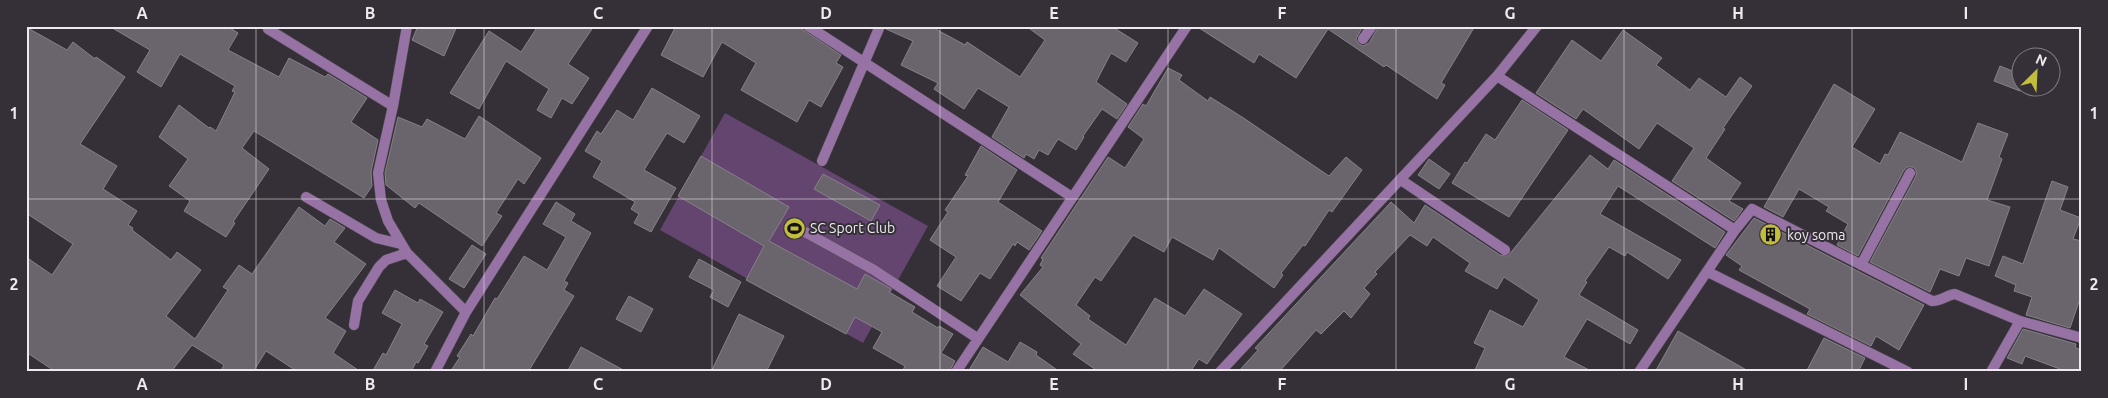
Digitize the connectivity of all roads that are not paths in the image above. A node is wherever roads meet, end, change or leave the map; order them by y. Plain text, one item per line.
1 (407, 26) edge
2 (648, 26) edge
3 (808, 26) edge
4 (880, 26) edge
5 (1187, 26) edge
6 (1372, 26) edge
7 (1537, 26) edge
8 (268, 29) dead end
9 (1363, 39) dead end
10 (864, 61) junction
11 (1497, 76) junction
12 (393, 106) junction
13 (822, 161) dead end
14 (1910, 173) dead end
15 (1401, 180) junction
16 (306, 197) dead end
17 (1072, 197) junction
18 (1735, 230) junction
19 (805, 232) dead end
20 (400, 244) junction
21 (1505, 250) dead end
22 (407, 253) junction
23 (1861, 265) junction
24 (1708, 272) junction
25 (466, 312) junction
26 (2020, 321) junction
27 (354, 325) dead end
28 (977, 338) junction
29 (2082, 338) edge
30 (435, 372) edge
31 (956, 372) edge
32 (1220, 372) edge
33 (1640, 372) edge
34 (1908, 372) edge
35 (1991, 372) edge

1 - 12 street
2 - 25 street
3 - 10 street
4 - 10 street
5 - 17 street
6 - 9 street
7 - 11 street
8 - 12 street
10 - 13 street
10 - 17 street
11 - 15 street
11 - 18 street
12 - 20 street
14 - 23 street
15 - 21 street
15 - 32 street
16 - 20 street
17 - 28 street
18 - 23 street
18 - 24 street
19 - 28 street
20 - 22 street
22 - 25 street
22 - 27 street
23 - 26 street
24 - 33 street
24 - 34 street
25 - 30 street
26 - 29 street
26 - 35 street
28 - 31 street

